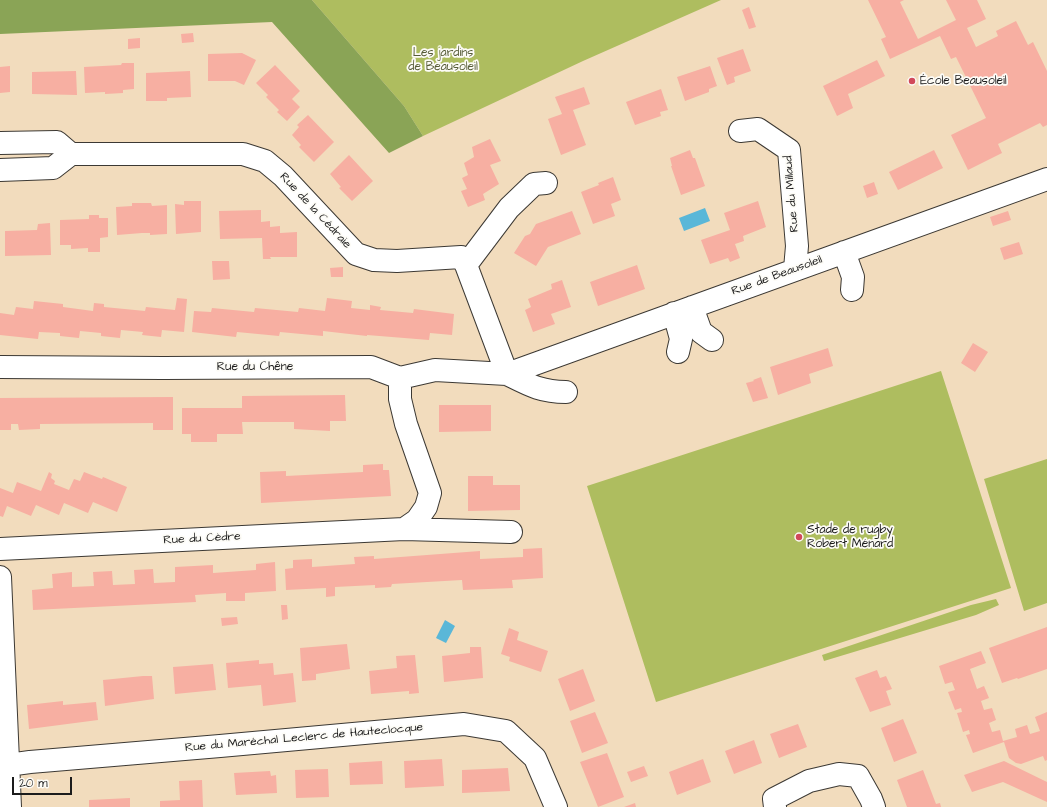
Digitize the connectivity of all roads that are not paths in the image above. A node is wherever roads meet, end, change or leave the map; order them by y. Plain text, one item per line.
1 (740, 131) dead end
2 (0, 143) edge
3 (71, 154) junction
4 (0, 170) edge
5 (1047, 179) edge
6 (546, 183) dead end
7 (844, 252) junction
8 (466, 265) junction
9 (795, 269) junction
10 (852, 290) dead end
11 (683, 310) junction
12 (712, 340) dead end
13 (678, 352) dead end
14 (0, 367) edge
15 (507, 374) junction
16 (400, 378) junction
17 (566, 392) dead end
18 (404, 529) junction
19 (511, 532) dead end
20 (0, 549) edge
21 (0, 577) edge
22 (4, 765) edge
23 (10, 807) edge
24 (556, 807) edge
25 (775, 807) edge
26 (874, 807) edge

1 - 9 street, Rue du Millaud
2 - 3 street
3 - 4 street
3 - 8 street, Rue de la Cédraie
5 - 7 street, Rue de Beausoleil
6 - 8 street
7 - 9 street, Rue de Beausoleil
7 - 10 street
8 - 15 street
9 - 11 street, Rue de Beausoleil
11 - 12 street
11 - 13 street
11 - 15 street, Rue de Beausoleil
14 - 16 street, Rue du Chêne
15 - 16 street
15 - 17 street
16 - 18 street
18 - 19 street, Rue du Cèdre
18 - 20 street, Rue du Cèdre
21 - 22 street
22 - 23 street
22 - 24 street, Rue du Maréchal Leclerc de Hauteclocque
25 - 26 street

